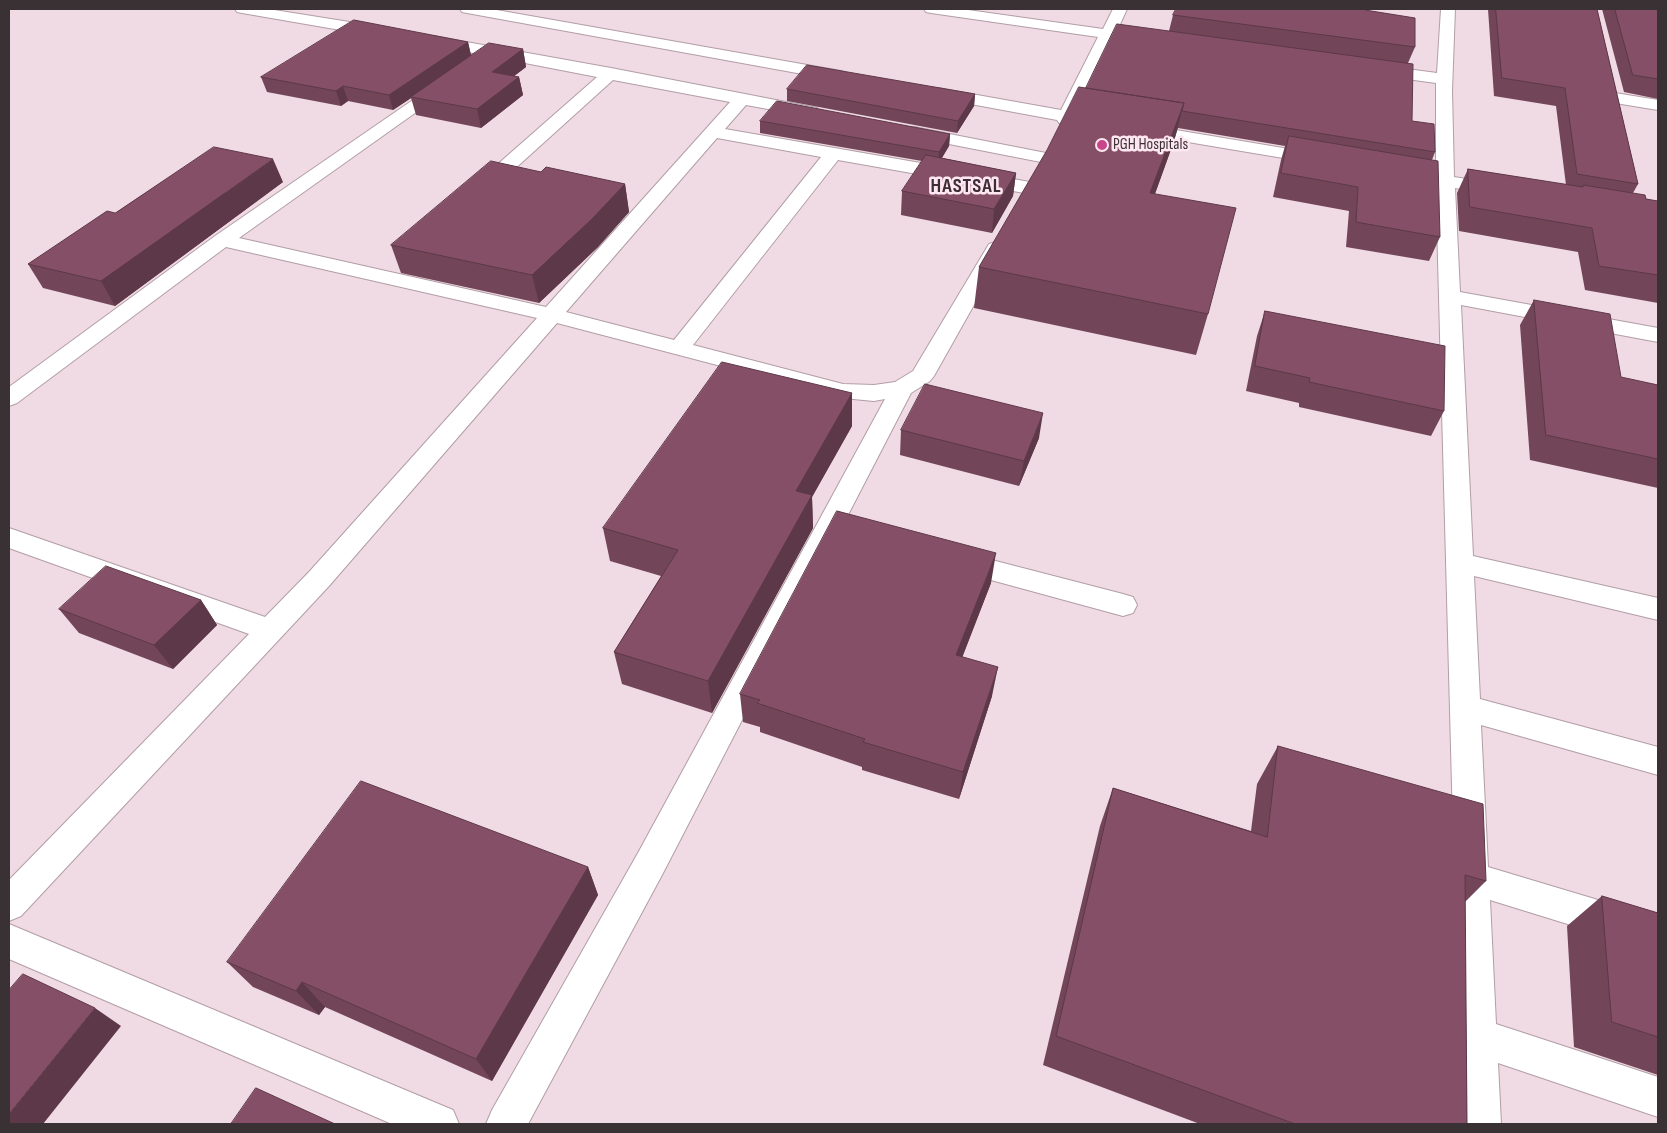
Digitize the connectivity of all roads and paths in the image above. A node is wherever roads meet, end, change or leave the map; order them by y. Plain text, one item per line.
1 (244, 9) edge
2 (467, 9) edge
3 (550, 9) edge
4 (931, 9) edge
5 (1120, 9) edge
6 (1448, 9) edge
7 (533, 21) junction
8 (1107, 34) junction
9 (397, 35) edge
10 (416, 38) edge
11 (1136, 38) edge
12 (493, 51) junction
13 (1358, 68) edge
14 (612, 73) junction
15 (857, 79) edge
16 (1444, 79) junction
17 (1610, 80) edge
18 (923, 90) edge
19 (1614, 98) junction
20 (742, 99) junction
21 (1658, 105) edge
22 (830, 116) edge
23 (1066, 116) junction
24 (1619, 118) edge
25 (1096, 121) edge
26 (1125, 126) edge
27 (899, 129) edge
28 (713, 132) junction
29 (833, 154) junction
30 (1046, 158) junction
31 (1338, 163) edge
32 (1387, 171) edge
33 (1445, 181) junction
34 (1514, 192) edge
35 (470, 198) edge
36 (1006, 231) edge
37 (222, 240) junction
38 (1450, 297) junction
39 (552, 315) junction
40 (1658, 335) edge
41 (679, 348) junction
42 (902, 388) junction
43 (9, 398) edge
44 (9, 538) edge
45 (933, 555) edge
46 (1460, 563) junction
47 (1124, 605) dead end
48 (1658, 609) edge
49 (271, 630) junction
50 (1466, 708) junction
51 (1658, 761) edge
52 (1472, 878) junction
53 (9, 904) edge
54 (1658, 935) edge
55 (9, 940) edge
56 (1478, 1037) junction
57 (1658, 1097) edge
58 (439, 1124) edge
59 (506, 1124) edge
60 (1481, 1124) edge

1 - 9 street
2 - 7 street
3 - 7 street
4 - 8 street
5 - 8 street
6 - 16 street
7 - 12 street
7 - 15 street
8 - 11 street
8 - 23 street
10 - 12 street
12 - 14 street
12 - 37 street
13 - 16 street
14 - 20 street
14 - 35 street
16 - 33 street
17 - 19 street
18 - 23 street
19 - 21 street
19 - 24 street
20 - 22 street
20 - 28 street
23 - 25 street
23 - 30 street
26 - 31 street
27 - 30 street
28 - 29 street
28 - 39 street
29 - 30 street
29 - 41 street
32 - 33 street
33 - 34 street
33 - 38 street
36 - 42 street
37 - 39 street
37 - 43 street
38 - 40 street
38 - 46 street
39 - 41 street
39 - 49 street
41 - 42 street
42 - 59 street
44 - 49 street
45 - 47 street
46 - 48 street
46 - 50 street
49 - 53 street
50 - 51 street
50 - 52 street
52 - 54 street
52 - 56 street
55 - 58 street
56 - 57 street
56 - 60 street

